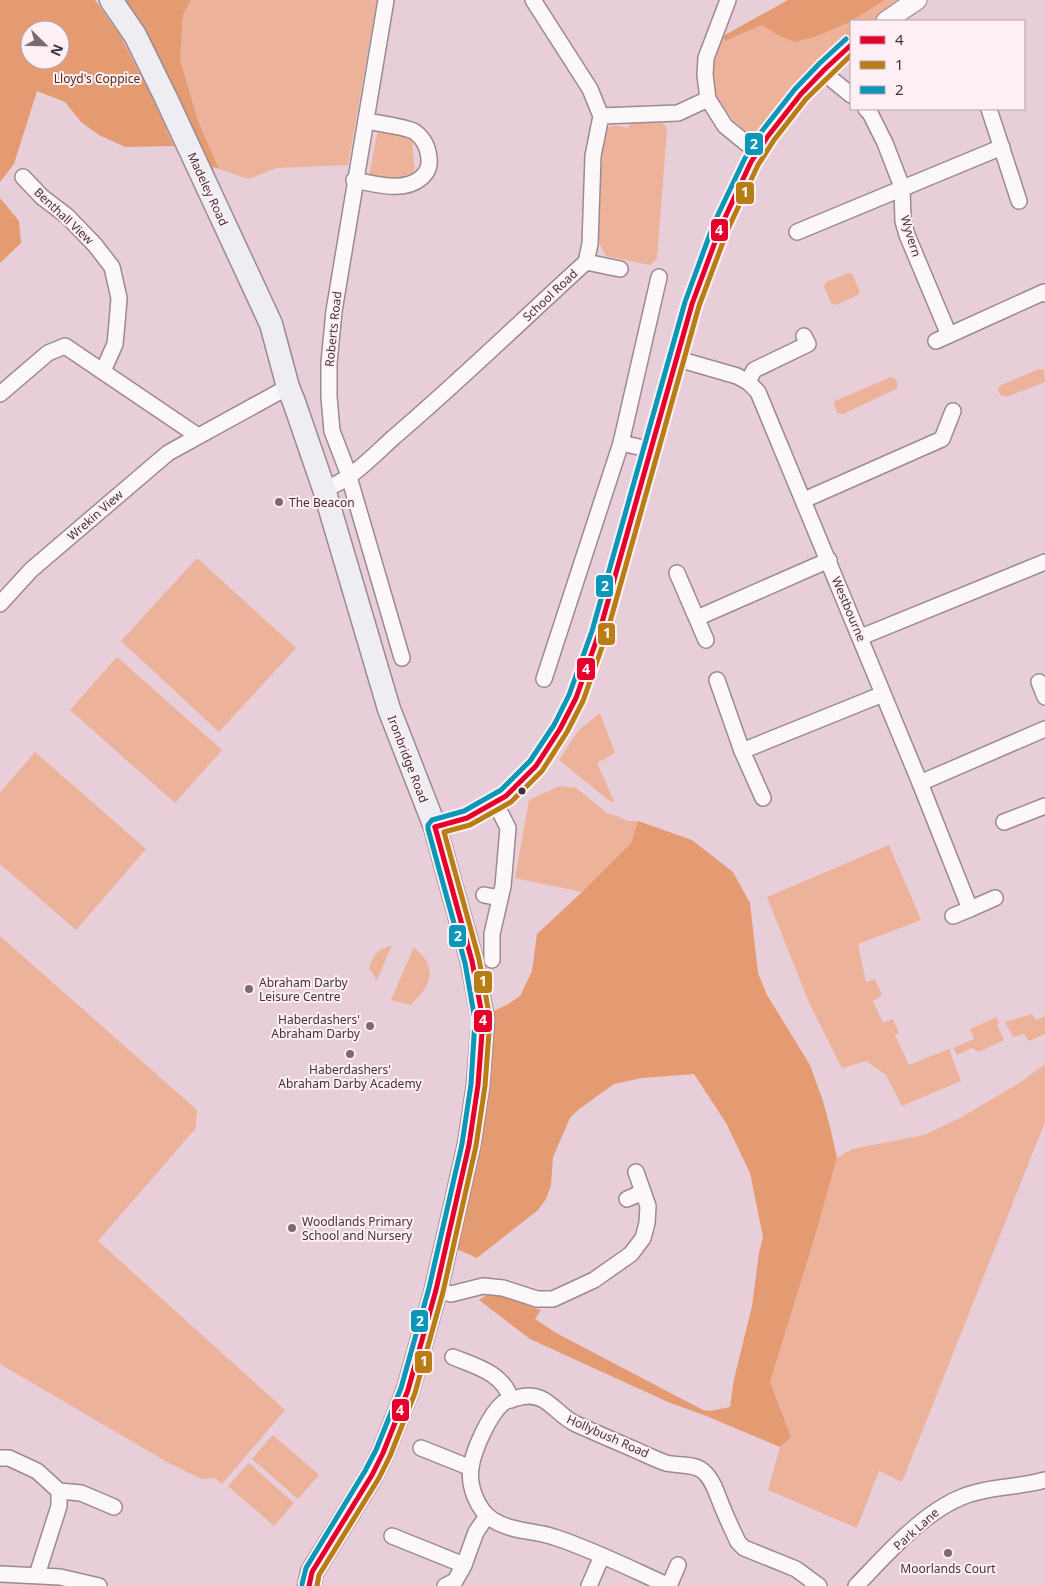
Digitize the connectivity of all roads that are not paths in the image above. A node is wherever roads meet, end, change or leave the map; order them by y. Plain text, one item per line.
1 (111, 0) edge
2 (386, 0) edge
3 (533, 0) edge
4 (728, 0) edge
5 (917, 0) edge
6 (887, 20) edge
7 (850, 46) edge
8 (823, 72) junction
9 (850, 94) edge
10 (708, 99) junction
11 (867, 110) edge
12 (989, 110) edge
13 (601, 116) junction
14 (366, 121) junction
15 (1002, 147) junction
16 (757, 152) junction
17 (23, 177) dead end
18 (354, 180) junction
19 (902, 187) junction
20 (1018, 201) dead end
21 (797, 232) dead end
22 (586, 262) junction
23 (620, 269) dead end
24 (659, 277) dead end
25 (1045, 294) edge
26 (804, 336) dead end
27 (678, 359) junction
28 (103, 370) junction
29 (748, 382) junction
30 (288, 386) junction
31 (0, 394) edge
32 (953, 411) dead end
33 (198, 436) junction
34 (621, 443) junction
35 (652, 450) junction
36 (349, 476) junction
37 (324, 489) junction
38 (804, 500) junction
39 (829, 560) junction
40 (1045, 562) edge
41 (678, 573) dead end
42 (0, 604) edge
43 (697, 618) junction
44 (861, 637) junction
45 (706, 640) dead end
46 (402, 658) dead end
47 (544, 680) dead end
48 (717, 680) dead end
49 (1039, 682) dead end
50 (883, 694) junction
51 (1045, 697) edge
52 (1045, 729) edge
53 (742, 751) junction
54 (920, 783) junction
55 (763, 798) dead end
56 (495, 802) junction
57 (1045, 806) edge
58 (1004, 822) dead end
59 (435, 827) junction
60 (484, 896) dead end
61 (500, 898) junction
62 (995, 898) dead end
63 (970, 910) junction
64 (953, 916) dead end
65 (492, 960) dead end
66 (636, 1172) dead end
67 (643, 1192) junction
68 (627, 1199) dead end
69 (436, 1290) junction
70 (453, 1357) dead end
71 (511, 1400) junction
72 (420, 1448) dead end
73 (0, 1458) edge
74 (471, 1468) junction
75 (1045, 1480) edge
76 (59, 1491) junction
77 (114, 1507) dead end
78 (487, 1516) junction
79 (392, 1536) dead end
80 (602, 1556) junction
81 (464, 1565) junction
82 (678, 1565) dead end
83 (0, 1574) edge
84 (37, 1575) junction
85 (100, 1586) edge
86 (309, 1586) edge
87 (445, 1586) edge
88 (589, 1586) edge
89 (669, 1586) edge
90 (819, 1586) edge
91 (856, 1586) edge

1 - 30 main road, Madeley Road
2 - 14 street, Roberts Road
3 - 13 street
4 - 10 street
5 - 6 street
7 - 8 street
8 - 9 street
8 - 16 street
10 - 13 street
10 - 16 street
11 - 19 street, Wyvern
12 - 15 street
13 - 22 street, School Road
14 - 18 street, Roberts Road
14 - 18 street
15 - 19 street
15 - 20 street
16 - 27 street
17 - 28 street, Benthall View
18 - 36 street, Roberts Road
19 - 21 street
19 - 25 street, Wyvern
22 - 23 street
22 - 36 street, School Road
24 - 34 street
26 - 29 street
27 - 29 street
27 - 35 street
28 - 31 street
28 - 33 street
29 - 38 street, Westbourne
30 - 33 street, Wrekin View
30 - 37 main road, Ironbridge Road
32 - 38 street
33 - 42 street, Wrekin View
34 - 35 street
34 - 47 street
35 - 56 street
36 - 37 street, School Road
36 - 46 street
37 - 59 main road, Ironbridge Road
38 - 39 street, Westbourne
39 - 43 street
39 - 44 street, Westbourne
40 - 44 street
41 - 43 street
43 - 45 street
44 - 50 street, Westbourne
48 - 53 street
49 - 51 street
50 - 53 street
50 - 54 street, Westbourne
52 - 54 street
53 - 55 street
54 - 63 street, Westbourne
56 - 59 street
56 - 61 street
57 - 58 street
59 - 69 main road, Ironbridge Road
60 - 61 street
61 - 65 street
62 - 63 street
63 - 64 street
66 - 67 street
67 - 68 street
67 - 69 street
69 - 86 main road, Ironbridge Road
70 - 71 street
71 - 74 street
71 - 90 street, Hollybush Road
72 - 74 street
73 - 76 street
74 - 78 street
75 - 91 street, Park Lane
76 - 77 street
76 - 84 street
78 - 80 street
78 - 81 street
79 - 81 street
80 - 88 street
80 - 89 street
81 - 87 street
82 - 89 street
83 - 84 street
84 - 85 street

